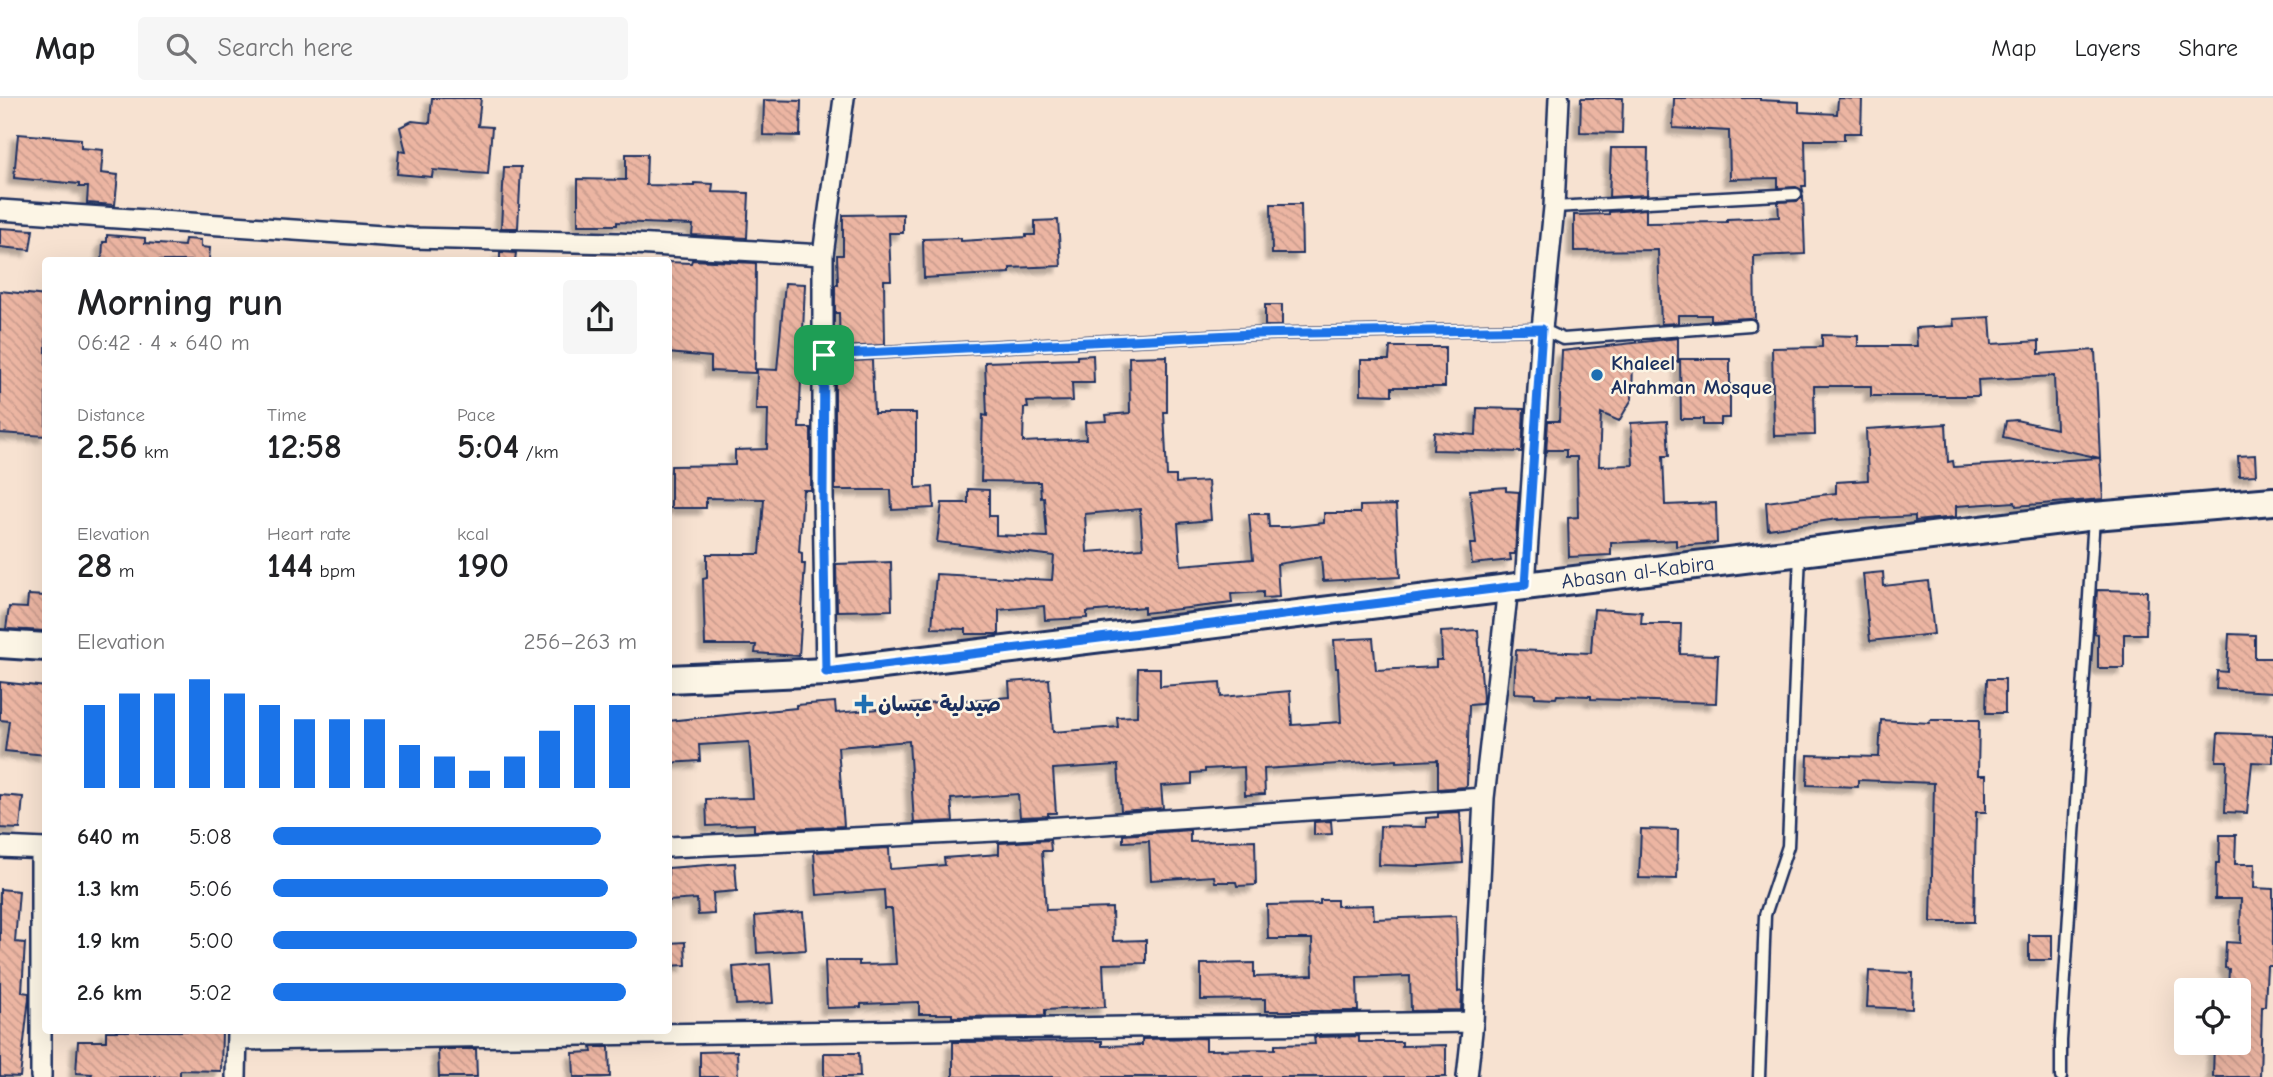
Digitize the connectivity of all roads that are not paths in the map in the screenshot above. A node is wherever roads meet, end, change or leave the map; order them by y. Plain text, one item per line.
1 (844, 98) edge
2 (1559, 98) edge
3 (1796, 194) dead end
4 (1554, 207) junction
5 (0, 210) edge
6 (823, 255) junction
7 (1750, 325) dead end
8 (1542, 329) junction
9 (824, 355) junction
10 (2273, 501) edge
11 (2094, 516) junction
12 (1800, 552) junction
13 (1517, 586) junction
14 (0, 644) edge
15 (42, 648) edge
16 (826, 672) junction
17 (672, 679) edge
18 (1484, 797) junction
19 (0, 847) edge
20 (672, 847) edge
21 (42, 849) edge
22 (42, 963) edge
23 (1473, 1022) junction
24 (672, 1030) edge
25 (332, 1034) edge
26 (237, 1035) edge
27 (41, 1077) edge
28 (236, 1077) edge
29 (1466, 1077) edge
30 (1759, 1077) edge
31 (2061, 1077) edge

1 - 6 street
2 - 4 street
3 - 4 lane
4 - 8 street
5 - 6 street
6 - 9 street
7 - 8 lane
8 - 9 lane
8 - 13 street
9 - 16 street
10 - 11 main road, Abasan al-Kabira
11 - 12 main road, Abasan al-Kabira
11 - 31 lane
12 - 13 main road, Abasan al-Kabira
12 - 30 lane
13 - 16 main road, Abasan al-Kabira
13 - 18 street
14 - 15 main road
16 - 17 main road, Abasan al-Kabira
18 - 20 street
18 - 23 street
19 - 21 street
22 - 27 street
23 - 24 street
23 - 29 street
25 - 26 street
26 - 28 street

